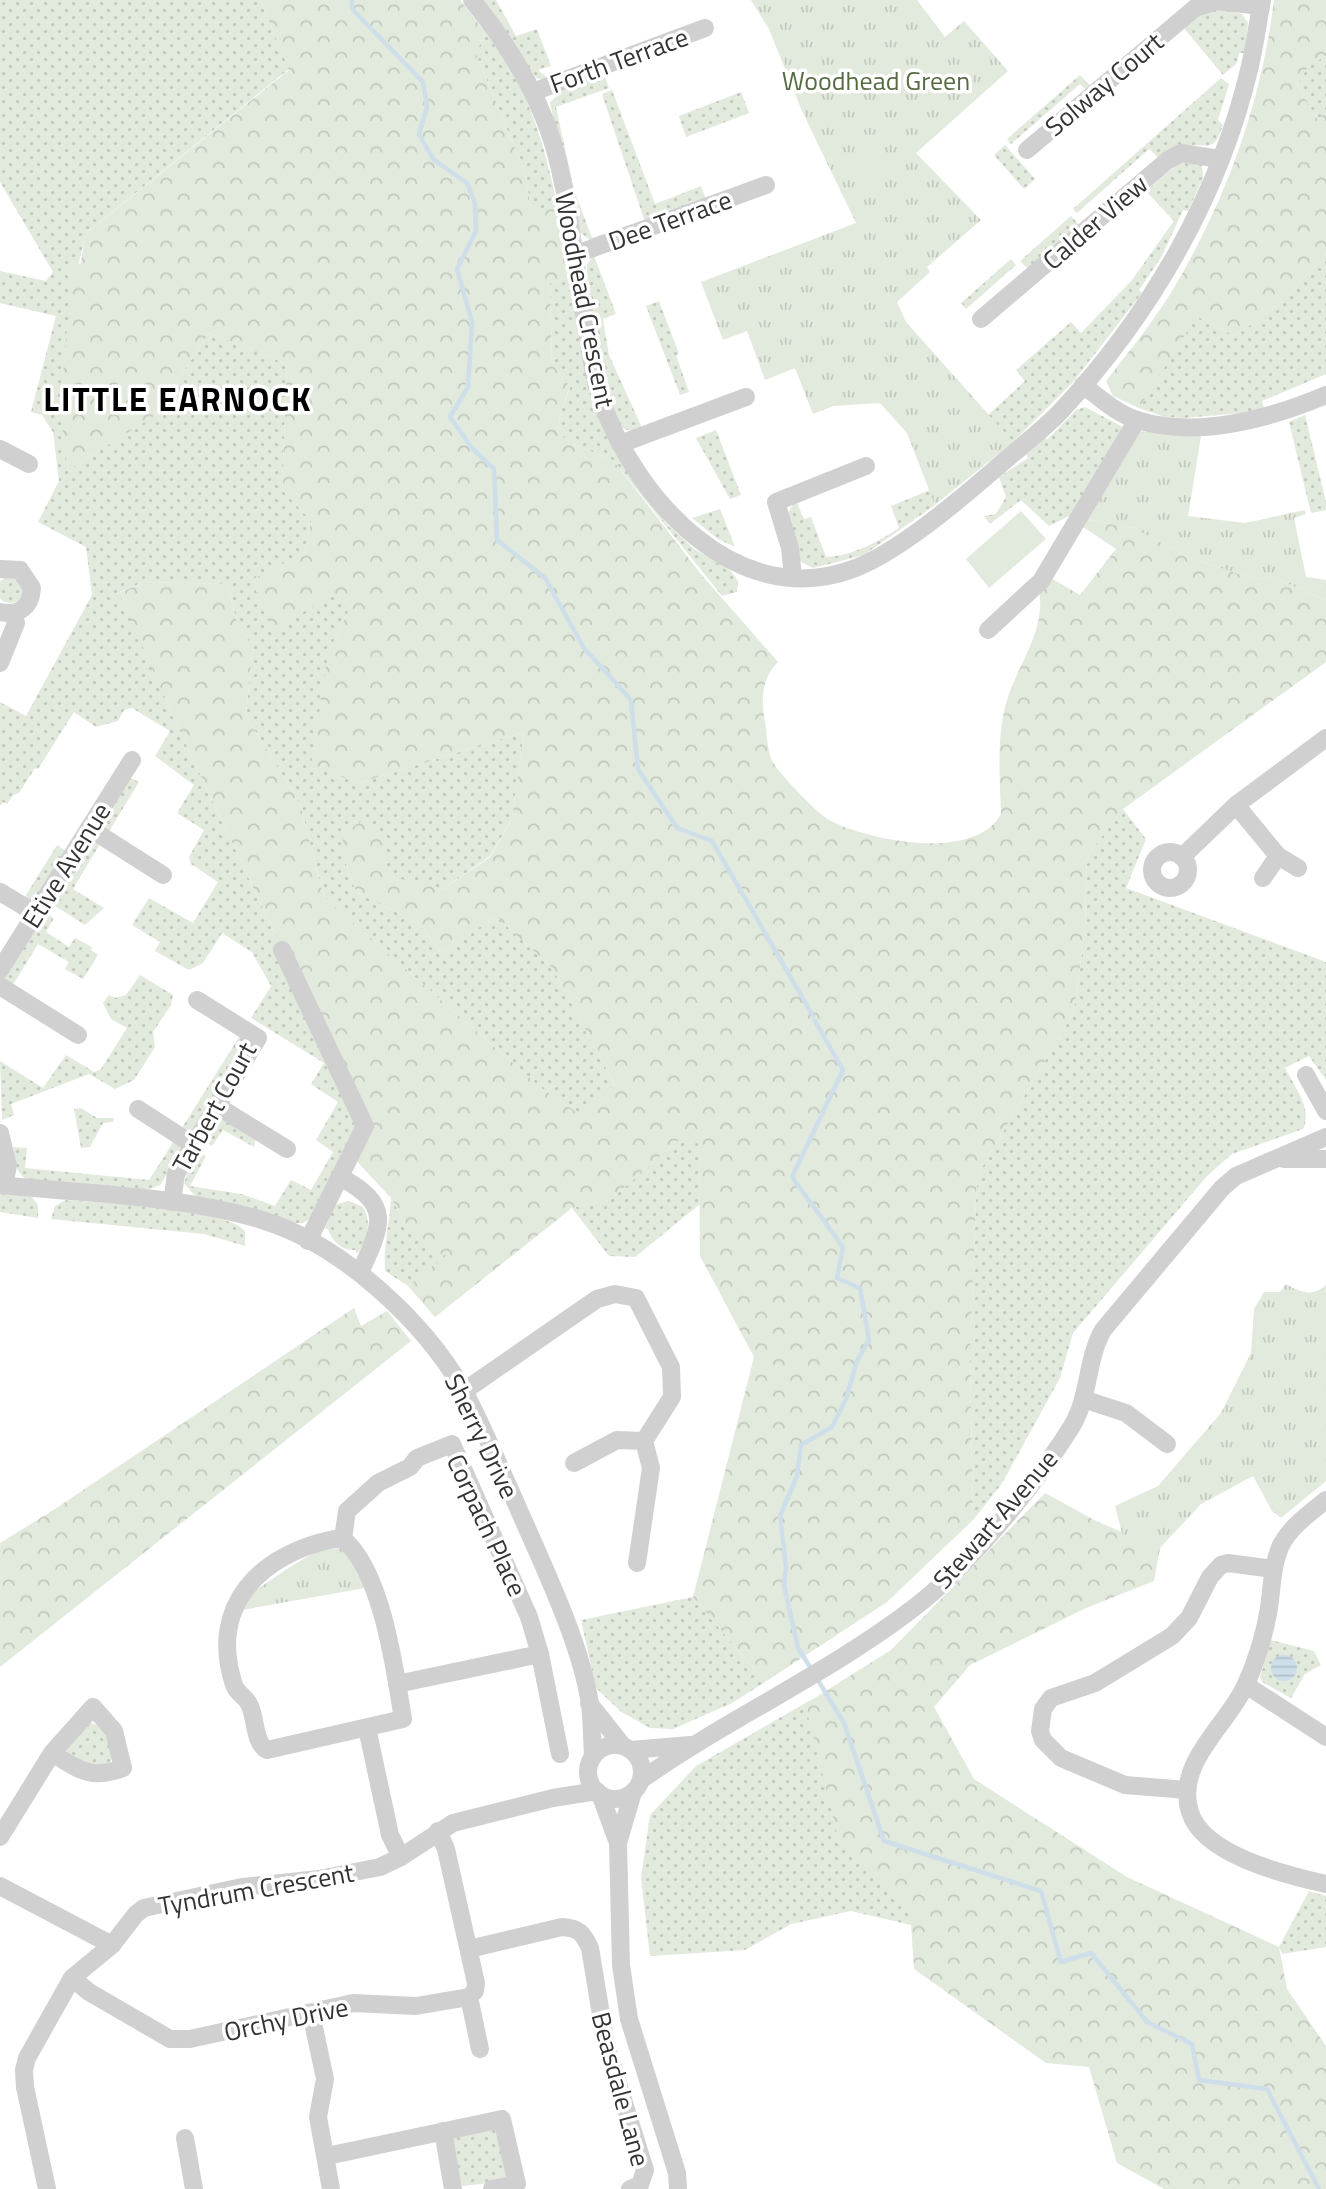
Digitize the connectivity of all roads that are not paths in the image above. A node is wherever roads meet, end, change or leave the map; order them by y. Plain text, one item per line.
1 (472, 0) edge
2 (1261, 3) edge
3 (705, 28) dead end
4 (533, 92) junction
5 (1027, 150) dead end
6 (1220, 159) junction
7 (766, 186) dead end
8 (574, 255) junction
9 (981, 320) dead end
10 (1083, 385) junction
11 (1326, 395) edge
12 (746, 397) dead end
13 (1137, 420) junction
14 (620, 444) junction
15 (0, 449) edge
16 (29, 464) dead end
17 (866, 466) dead end
18 (0, 569) edge
19 (793, 577) junction
20 (7, 612) edge
21 (988, 630) dead end
22 (0, 663) edge
23 (1326, 738) edge
24 (132, 760) dead end
25 (1236, 805) junction
26 (89, 828) junction
27 (1278, 856) junction
28 (1182, 858) dead end
29 (1298, 869) dead end
30 (163, 875) dead end
31 (1263, 878) dead end
32 (0, 892) edge
33 (35, 913) junction
34 (282, 950) dead end
35 (0, 970) edge
36 (0, 986) edge
37 (197, 1000) dead end
38 (78, 1035) dead end
39 (1306, 1074) dead end
40 (217, 1106) junction
41 (138, 1109) dead end
42 (1326, 1111) edge
43 (0, 1133) edge
44 (1326, 1137) edge
45 (192, 1144) junction
46 (1326, 1146) edge
47 (287, 1149) dead end
48 (1326, 1159) edge
49 (1274, 1160) junction
50 (342, 1178) junction
51 (2, 1185) edge
52 (172, 1202) junction
53 (308, 1241) junction
54 (360, 1273) junction
55 (464, 1391) junction
56 (1083, 1399) junction
57 (644, 1441) junction
58 (1167, 1444) dead end
59 (573, 1463) dead end
60 (1326, 1500) edge
61 (342, 1539) junction
62 (637, 1563) dead end
63 (1273, 1569) junction
64 (540, 1654) junction
65 (397, 1684) junction
66 (1246, 1685) junction
67 (589, 1703) junction
68 (367, 1728) junction
69 (1326, 1737) edge
70 (691, 1745) junction
71 (627, 1748) junction
72 (52, 1753) dead end
73 (560, 1754) dead end
74 (591, 1761) junction
75 (637, 1786) junction
76 (1187, 1790) junction
77 (598, 1793) junction
78 (554, 1798) junction
79 (438, 1831) junction
80 (0, 1837) edge
81 (618, 1843) junction
82 (401, 1857) junction
83 (1326, 1884) edge
84 (0, 1886) edge
85 (112, 1945) junction
86 (469, 1949) junction
87 (72, 1978) junction
88 (470, 1997) junction
89 (311, 2013) junction
90 (480, 2049) dead end
91 (443, 2131) junction
92 (185, 2138) dead end
93 (327, 2157) junction
94 (524, 2187) edge
95 (47, 2189) edge
96 (194, 2189) edge
97 (331, 2189) edge
98 (453, 2189) edge
99 (492, 2189) edge
100 (630, 2189) edge
101 (678, 2189) edge

1 - 4 street, Woodhead Crescent
2 - 5 street, Solway Court
2 - 6 street, Woodhead Crescent
3 - 4 street, Forth Terrace
4 - 8 street, Woodhead Crescent
6 - 9 street, Calder View
6 - 10 street, Woodhead Crescent
7 - 8 street, Dee Terrace
8 - 14 street, Woodhead Crescent
10 - 13 street
10 - 19 street, Woodhead Crescent
11 - 13 street
12 - 14 street
13 - 21 street
14 - 19 street, Woodhead Crescent
15 - 16 street
17 - 19 street
18 - 20 street
20 - 22 street
23 - 25 street
24 - 26 street, Etive Avenue
25 - 27 street
25 - 28 street
26 - 30 street
26 - 33 street, Etive Avenue
27 - 29 street
27 - 31 street
32 - 33 street
33 - 35 street, Etive Avenue
34 - 50 street
36 - 38 street
37 - 40 street, Tarbert Court
39 - 42 street
40 - 45 street, Tarbert Court
40 - 47 street
41 - 45 street
43 - 51 street
44 - 46 street
44 - 49 street, Stewart Avenue
45 - 52 street, Tarbert Court
48 - 49 street, Stewart Avenue
49 - 56 street, Stewart Avenue
50 - 53 street
50 - 54 street
51 - 52 street, Sherry Drive
52 - 53 street, Sherry Drive
53 - 54 street, Sherry Drive
54 - 55 street, Sherry Drive
55 - 57 street
55 - 67 street, Sherry Drive
56 - 58 street
56 - 70 street, Stewart Avenue
57 - 59 street
57 - 62 street
60 - 63 street
61 - 64 street, Corpach Place
61 - 65 street
61 - 68 street
63 - 66 street
63 - 76 street
64 - 65 street
64 - 73 street, Corpach Place
65 - 68 street
66 - 69 street
66 - 76 street
67 - 71 street, Sherry Drive
67 - 74 street, Sherry Drive
68 - 82 street
70 - 71 street, Stewart Avenue
70 - 75 street, Stewart Avenue
71 - 74 street
71 - 75 street
72 - 80 street
74 - 77 street
74 - 78 street, Tyndrum Crescent
75 - 77 street
75 - 81 street
76 - 83 street
77 - 78 street, Tyndrum Crescent
77 - 81 street
78 - 79 street, Tyndrum Crescent
79 - 82 street, Tyndrum Crescent
79 - 86 street
81 - 101 street
82 - 85 street, Tyndrum Crescent
84 - 85 street
85 - 87 street, Tyndrum Crescent
86 - 88 street
86 - 100 street, Beasdale Lane
87 - 89 street, Orchy Drive
87 - 95 street, Tyndrum Crescent
88 - 89 street, Orchy Drive
88 - 90 street
89 - 93 street
91 - 93 street
91 - 94 street
91 - 98 street
92 - 96 street
93 - 97 street
94 - 99 street

